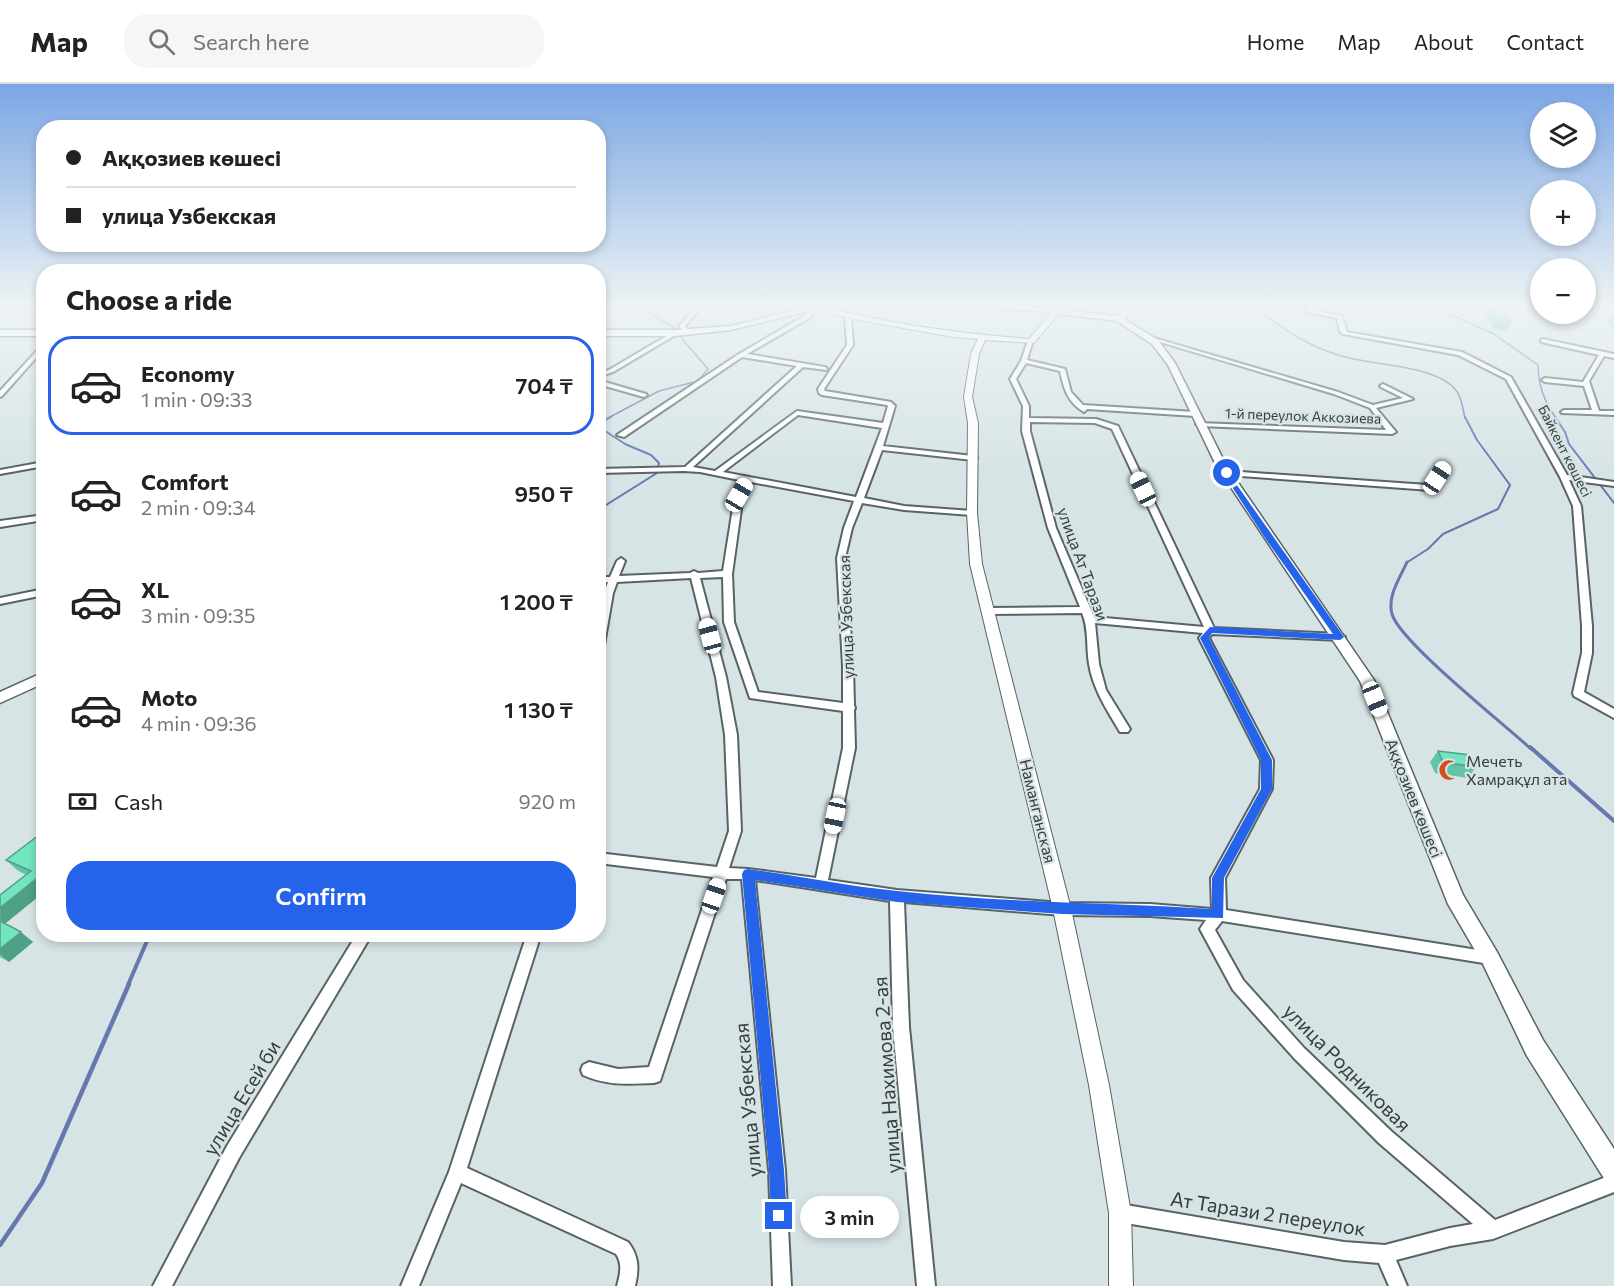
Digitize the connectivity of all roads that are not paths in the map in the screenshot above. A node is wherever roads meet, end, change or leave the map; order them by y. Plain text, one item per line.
1 (31, 360) edge
2 (629, 360) edge
3 (733, 360) edge
4 (769, 360) edge
5 (840, 360) edge
6 (974, 360) edge
7 (1169, 360) edge
8 (1226, 360) edge
9 (1475, 360) edge
10 (1598, 360) edge
11 (1024, 362) joint
12 (801, 366) junction
13 (825, 369) dead end
14 (606, 372) edge
15 (1545, 380) dead end
16 (606, 384) edge
17 (1587, 384) junction
18 (1383, 386) dead end
19 (0, 395) edge
20 (644, 395) dead end
21 (1372, 406) junction
22 (1080, 407) junction
23 (1564, 412) dead end
24 (1596, 413) junction
25 (1614, 413) edge
26 (1197, 419) junction
27 (1026, 420) junction
28 (1096, 421) junction
29 (886, 426) junction
30 (621, 435) dead end
31 (879, 448) junction
32 (973, 458) junction
33 (36, 465) edge
34 (1443, 467) dead end
35 (687, 469) junction
36 (606, 471) edge
37 (0, 472) edge
38 (717, 473) junction
39 (1227, 473) junction
40 (1564, 477) junction
41 (748, 479) junction
42 (1614, 484) edge
43 (860, 501) junction
44 (972, 513) junction
45 (36, 517) edge
46 (0, 524) edge
47 (621, 561) dead end
48 (694, 574) junction
49 (727, 574) junction
50 (606, 579) edge
51 (613, 579) junction
52 (36, 594) edge
53 (0, 601) edge
54 (606, 605) edge
55 (1086, 610) junction
56 (988, 611) junction
57 (1090, 620) junction
58 (1210, 630) junction
59 (1340, 637) junction
60 (36, 681) edge
61 (0, 698) edge
62 (850, 708) junction
63 (1614, 714) edge
64 (1124, 729) dead end
65 (606, 859) edge
66 (722, 873) junction
67 (748, 874) junction
68 (821, 884) junction
69 (897, 896) junction
70 (1062, 909) junction
71 (1219, 915) junction
72 (360, 942) edge
73 (531, 942) edge
74 (1490, 958) junction
75 (590, 1070) dead end
76 (1595, 1141) junction
77 (1614, 1144) edge
78 (1614, 1171) edge
79 (457, 1172) junction
80 (1614, 1183) edge
81 (1120, 1213) junction
82 (1493, 1230) junction
83 (1385, 1254) junction
84 (162, 1286) edge
85 (410, 1286) edge
86 (626, 1286) edge
87 (782, 1286) edge
88 (926, 1286) edge
89 (1121, 1286) edge
90 (1398, 1286) edge

1 - 19 street
2 - 14 street
3 - 30 street
4 - 12 street
5 - 29 street, улица Узбекская
6 - 32 street, Наманганская
7 - 26 main road, Аққозиев көшесі
8 - 21 street, 1-й переулок Аккозиева
9 - 40 street, Байкент көшесі
10 - 17 street
11 - 22 street
11 - 27 street, улица Ат Тарази
12 - 13 street
12 - 35 street
15 - 17 street
16 - 20 street
17 - 24 street
18 - 21 street
21 - 26 street, 1-й переулок Аккозиева
22 - 26 street
22 - 28 street
23 - 24 street
24 - 25 street
26 - 39 main road, Аққозиев көшесі
27 - 28 street
27 - 55 street, улица Ат Тарази
28 - 58 street
29 - 31 street, улица Узбекская
29 - 38 street
31 - 32 street
31 - 43 street, улица Узбекская
32 - 44 street, Наманганская
33 - 37 street
34 - 39 street
35 - 36 street
35 - 38 street
38 - 41 street
39 - 59 main road, Аққозиев көшесі
40 - 42 street
40 - 63 street, Байкент көшесі
41 - 43 street
41 - 49 street
43 - 44 street
43 - 62 street, улица Узбекская
44 - 56 street, Наманганская
45 - 46 street
47 - 51 street
48 - 49 street
48 - 51 street
48 - 66 street
49 - 62 street
50 - 51 street
51 - 54 street
52 - 53 street
55 - 56 street
55 - 57 street, улица Ат Тарази
56 - 70 street, Наманганская
57 - 58 street
57 - 64 street, улица Ат Тарази
58 - 59 street
58 - 71 street
59 - 74 main road, Аққозиев көшесі
60 - 61 main road
62 - 68 street, улица Узбекская
65 - 66 street
66 - 67 street
66 - 75 street
67 - 68 street
67 - 87 street, улица Узбекская
68 - 69 street
69 - 70 street
69 - 88 street, улица Нахимова 2-ая
70 - 71 street
70 - 81 street, Наманганская
71 - 74 street
71 - 82 street, улица Родниковая
72 - 84 street, улица Есей би
73 - 79 street
74 - 76 main road, Аққозиев көшесі
76 - 77 street
76 - 78 main road, Аққозиев көшесі
79 - 85 street
79 - 86 street
80 - 82 street, Ат Тарази 2 переулок
81 - 83 street, Ат Тарази 2 переулок
81 - 89 street, Наманганская
82 - 83 street, Ат Тарази 2 переулок
83 - 90 street

